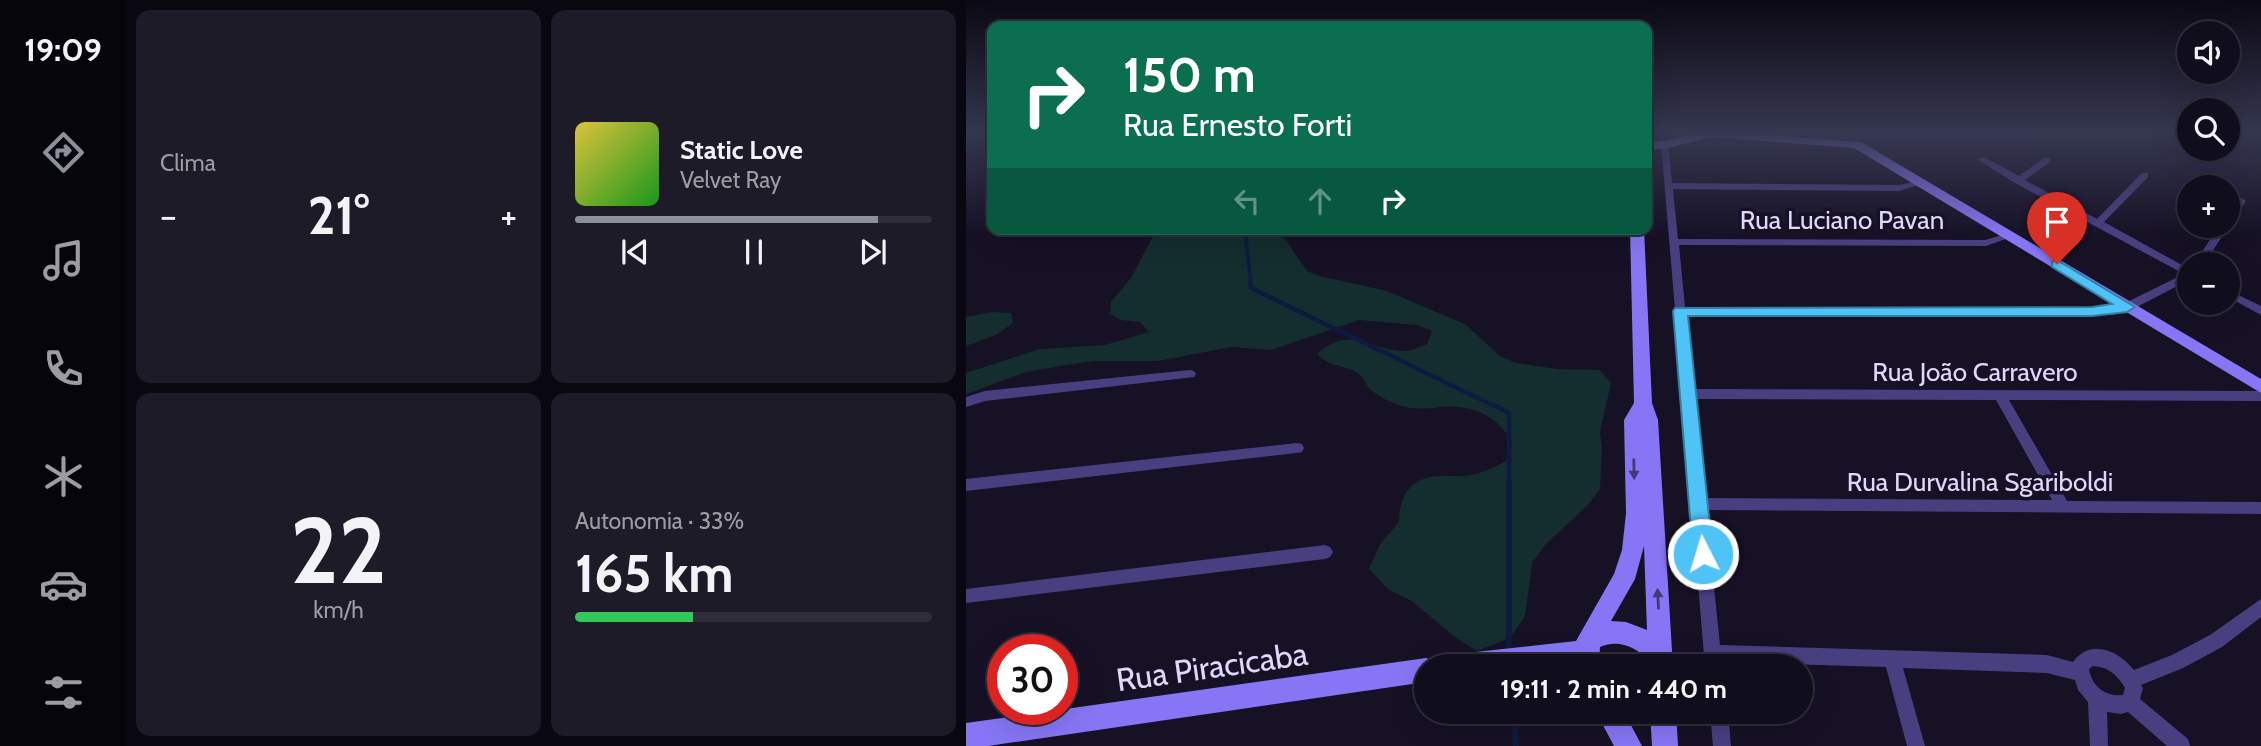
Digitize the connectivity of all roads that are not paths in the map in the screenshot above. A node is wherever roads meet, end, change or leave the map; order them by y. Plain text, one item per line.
1 (1666, 168) edge
2 (1895, 168) edge
3 (1996, 168) edge
4 (2036, 168) edge
5 (2145, 175) dead end
6 (2018, 181) junction
7 (1921, 183) junction
8 (1668, 186) junction
9 (2098, 223) junction
10 (1637, 235) edge
11 (2010, 236) junction
12 (1674, 242) junction
13 (2177, 267) edge
14 (2177, 284) edge
15 (2240, 300) edge
16 (2127, 307) junction
17 (1680, 311) junction
18 (2261, 311) edge
19 (1190, 374) dead end
20 (2261, 387) edge
21 (1688, 394) junction
22 (2000, 395) junction
23 (2261, 396) edge
24 (966, 402) edge
25 (1643, 403) junction
26 (1297, 448) dead end
27 (966, 485) edge
28 (1699, 504) junction
29 (2064, 508) junction
30 (2261, 508) edge
31 (1325, 552) dead end
32 (966, 596) edge
33 (2261, 607) edge
34 (1588, 654) edge
35 (1590, 654) edge
36 (1654, 654) edge
37 (1660, 654) edge
38 (1713, 654) edge
39 (1813, 659) edge
40 (1892, 659) junction
41 (1414, 672) edge
42 (2080, 673) junction
43 (2131, 680) junction
44 (2097, 698) junction
45 (2130, 702) junction
46 (1616, 724) edge
47 (1664, 724) edge
48 (1719, 724) edge
49 (966, 736) edge
50 (1629, 746) edge
51 (1665, 746) edge
52 (1722, 746) edge
53 (1916, 746) edge
54 (2099, 746) edge
55 (2181, 746) edge

1 - 8 street
2 - 7 street
3 - 6 street
4 - 6 street
5 - 9 street
6 - 9 street
7 - 8 street
7 - 11 street
8 - 12 street
9 - 13 street
10 - 25 street
11 - 12 street, Rua Luciano Pavan
11 - 16 street
12 - 17 street
14 - 16 street
15 - 18 street
16 - 17 street
16 - 20 street
17 - 21 street
19 - 24 street
21 - 22 street, Rua João Carravero
21 - 28 street
22 - 23 street, Rua João Carravero
22 - 29 street
25 -> 34 street
37 -> 25 street
26 - 27 street
28 - 29 street, Rua Durvalina Sgariboldi
28 - 38 street
29 - 30 street, Rua Durvalina Sgariboldi
31 - 32 street
33 - 43 street
35 - 36 street
39 - 40 street
40 - 42 street
40 - 53 street
41 - 49 street, Rua Piracicaba
42 - 43 street
42 - 44 street
43 - 45 street
44 - 45 street
44 - 54 street
45 - 55 street
46 - 50 street
47 - 51 street
48 - 52 street

